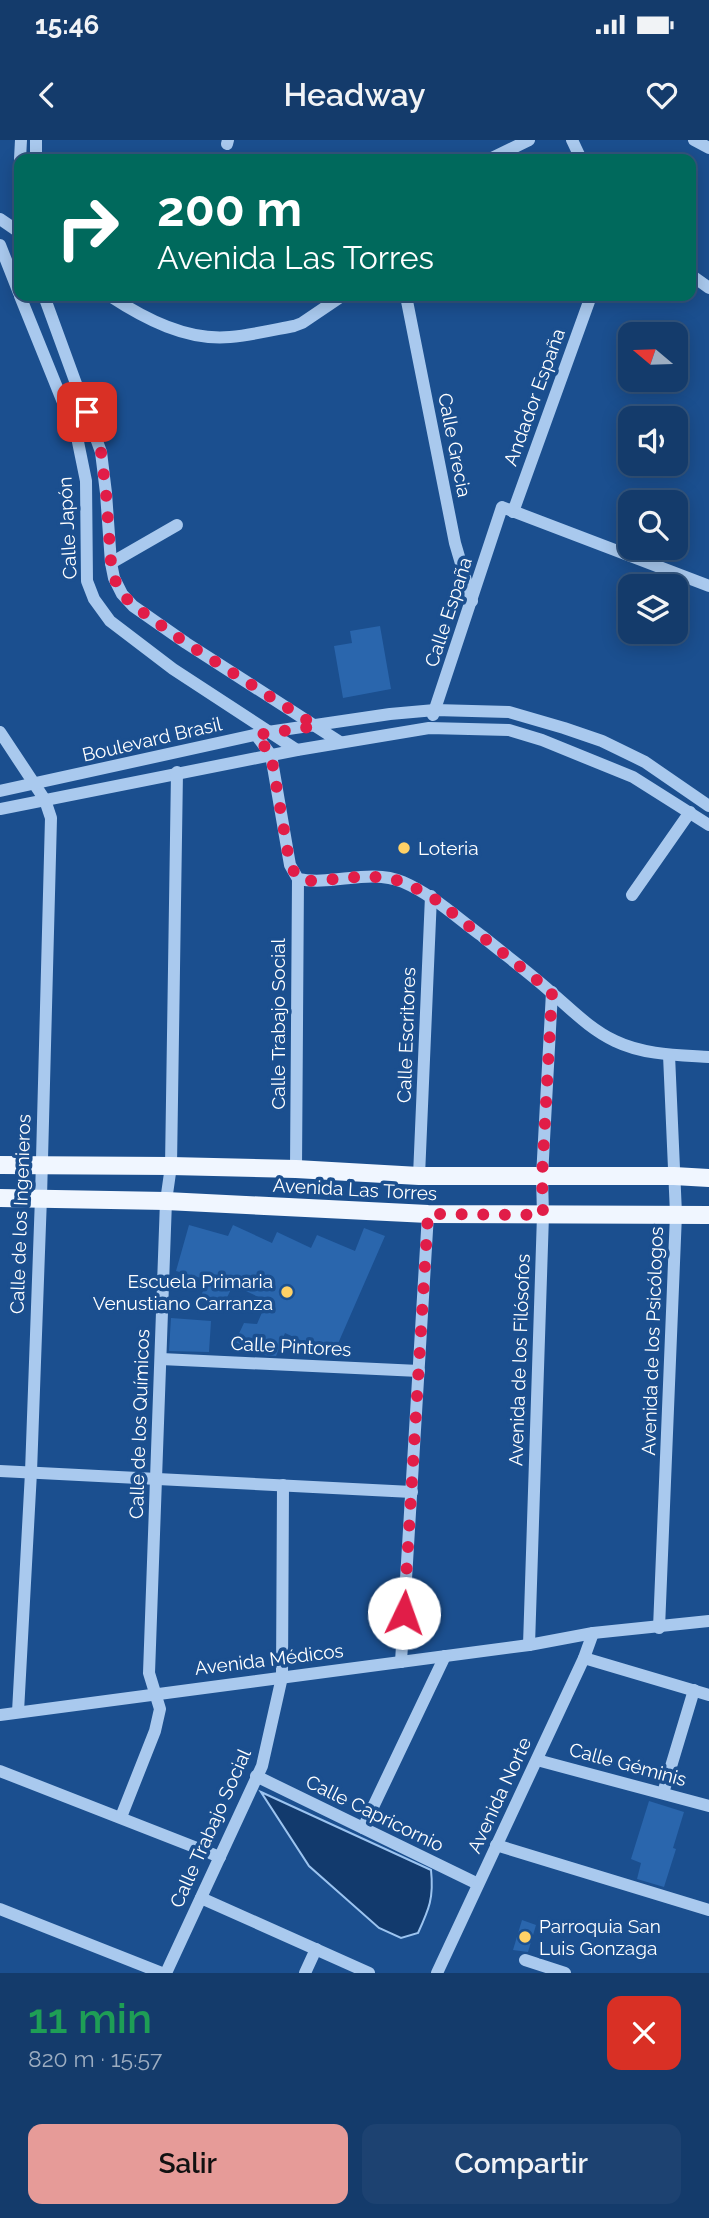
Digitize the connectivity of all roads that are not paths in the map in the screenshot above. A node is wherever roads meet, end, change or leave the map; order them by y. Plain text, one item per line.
1 (529, 140) edge
2 (694, 140) edge
3 (709, 148) edge
4 (500, 154) edge
5 (0, 245) edge
6 (14, 280) edge
7 (22, 301) edge
8 (46, 301) edge
9 (118, 301) edge
10 (335, 301) edge
11 (407, 301) edge
12 (589, 301) edge
13 (508, 509) junction
14 (177, 526) dead end
15 (111, 563) junction
16 (709, 586) edge
17 (472, 601) junction
18 (435, 710) junction
19 (316, 726) junction
20 (429, 728) junction
21 (0, 732) edge
22 (262, 734) junction
23 (340, 742) junction
24 (298, 750) junction
25 (271, 755) junction
26 (177, 772) junction
27 (36, 784) junction
28 (0, 791) edge
29 (46, 800) junction
30 (709, 806) edge
31 (0, 809) edge
32 (690, 812) junction
33 (709, 825) edge
34 (298, 878) junction
35 (632, 895) dead end
36 (431, 896) junction
37 (552, 992) junction
38 (669, 1055) junction
39 (709, 1057) edge
40 (0, 1165) edge
41 (41, 1165) junction
42 (171, 1166) junction
43 (296, 1169) junction
44 (419, 1176) junction
45 (674, 1176) junction
46 (542, 1177) junction
47 (709, 1178) edge
48 (41, 1197) junction
49 (0, 1198) edge
50 (166, 1201) junction
51 (428, 1214) junction
52 (676, 1214) junction
53 (543, 1215) junction
54 (709, 1215) edge
55 (161, 1359) junction
56 (419, 1371) junction
57 (0, 1471) edge
58 (31, 1472) junction
59 (157, 1479) junction
60 (283, 1485) junction
61 (412, 1492) junction
62 (709, 1621) edge
63 (659, 1628) junction
64 (593, 1633) junction
65 (529, 1645) junction
66 (445, 1656) junction
67 (584, 1658) junction
68 (401, 1662) junction
69 (282, 1677) junction
70 (694, 1690) junction
71 (155, 1693) junction
72 (709, 1695) edge
73 (18, 1712) junction
74 (0, 1714) edge
75 (537, 1759) junction
76 (0, 1771) edge
77 (256, 1776) junction
78 (663, 1793) junction
79 (709, 1806) edge
80 (121, 1817) junction
81 (363, 1828) junction
82 (496, 1846) junction
83 (220, 1857) junction
84 (478, 1884) junction
85 (201, 1898) junction
86 (0, 1909) edge
87 (709, 1910) edge
88 (316, 1949) junction
89 (525, 1960) dead end
90 (164, 1973) edge
91 (305, 1973) edge
92 (369, 1973) edge
93 (437, 1973) edge
94 (565, 1973) edge

1 - 4 street
2 - 3 street
5 - 6 street, Calle Japón
7 - 22 street, Calle Japón
8 - 15 street, Calle Japón
9 - 10 street
11 - 17 street, Calle Grecia
12 - 13 street, Andador España
13 - 16 street
13 - 17 street, Calle España
14 - 15 street
15 - 19 street, Calle Japón
17 - 18 street, Calle España
18 - 19 street, Boulevard Brasil
18 - 20 street, Calle España
18 - 30 street, Boulevard Brasil
19 - 22 street, Boulevard Brasil
19 - 23 street, Calle Japón
20 - 23 street, Boulevard Brasil
20 - 32 street, Boulevard Brasil
21 - 27 street, Calle de los Ingenieros
22 - 24 street, Calle Japón
22 - 25 street
22 - 27 street, Boulevard Brasil
23 - 24 street, Boulevard Brasil
24 - 25 street, Boulevard Brasil
25 - 26 street, Boulevard Brasil
25 - 34 street, Calle Trabajo Social
26 - 29 street, Boulevard Brasil
26 - 42 street, Calle de los Químicos
27 - 28 street, Boulevard Brasil
27 - 29 street, Calle de los Ingenieros
29 - 31 street, Boulevard Brasil
29 - 41 street, Calle de los Ingenieros
32 - 33 street, Boulevard Brasil
32 - 35 street
34 - 36 street
34 - 43 street, Calle Trabajo Social
36 - 37 street
36 - 44 street, Calle Escritores
37 - 38 street
37 - 46 street, Avenida de los Filósofos
38 - 39 street
38 - 45 street, Avenida de los Psicólogos
40 - 41 main road, Avenida Las Torres
41 - 42 main road, Avenida Las Torres
41 - 48 street, Calle de los Ingenieros
42 - 43 main road, Avenida Las Torres
42 - 50 street, Calle de los Químicos
43 - 44 main road, Avenida Las Torres
44 - 46 main road, Avenida Las Torres
45 - 46 main road, Avenida Las Torres
45 - 47 main road, Avenida Las Torres
45 - 52 street, Avenida de los Psicólogos
46 - 53 street, Avenida de los Filósofos
48 - 49 main road, Avenida Las Torres
48 - 50 main road, Avenida Las Torres
48 - 58 street, Calle de los Ingenieros
50 - 51 main road, Avenida Las Torres
50 - 55 street, Calle de los Químicos
51 - 53 main road, Avenida Las Torres
51 - 56 street
52 - 53 main road, Avenida Las Torres
52 - 54 main road, Avenida Las Torres
52 - 63 street, Avenida de los Psicólogos
53 - 65 street, Avenida de los Filósofos
55 - 56 street, Calle Pintores
55 - 59 street, Calle de los Químicos
56 - 61 street
57 - 58 street
58 - 59 street
58 - 73 street, Calle de los Ingenieros
59 - 60 street
59 - 71 street, Calle de los Químicos
60 - 61 street
60 - 69 street, Calle Trabajo Social
61 - 68 street
62 - 63 street, Avenida Médicos
63 - 64 street, Avenida Médicos
64 - 65 street, Avenida Médicos
64 - 67 street, Avenida Norte
65 - 66 street, Avenida Médicos
66 - 68 street, Avenida Médicos
66 - 81 street
67 - 70 street
67 - 75 street, Avenida Norte
68 - 69 street, Avenida Médicos
69 - 71 street, Avenida Médicos
69 - 77 street, Calle Trabajo Social
70 - 72 street
70 - 78 street
71 - 73 street, Avenida Médicos
71 - 80 street, Calle de los Químicos
73 - 74 street, Avenida Médicos
75 - 78 street, Calle Géminis
75 - 82 street, Avenida Norte
76 - 80 street
77 - 81 street, Calle Capricornio
77 - 83 street, Calle Trabajo Social
78 - 79 street, Calle Géminis
80 - 83 street
81 - 84 street, Calle Capricornio
82 - 84 street, Avenida Norte
82 - 87 street
83 - 85 street, Calle Trabajo Social
84 - 93 street, Avenida Norte
85 - 88 street
85 - 90 street, Calle Trabajo Social
86 - 90 street
88 - 91 street
88 - 92 street
89 - 94 street

